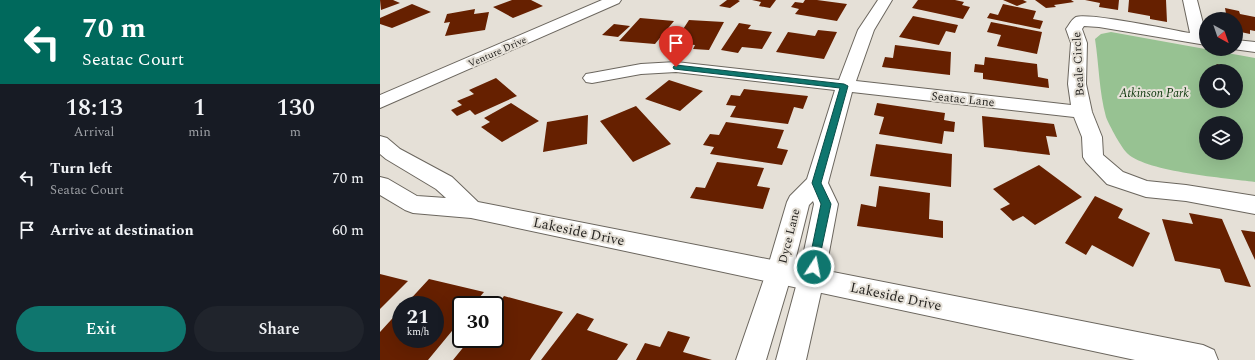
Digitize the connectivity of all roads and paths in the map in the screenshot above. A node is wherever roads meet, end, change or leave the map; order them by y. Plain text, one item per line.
1 (614, 0) edge
2 (886, 0) edge
3 (1190, 0) edge
4 (1199, 30) edge
5 (1199, 39) edge
6 (1243, 46) edge
7 (1255, 47) edge
8 (592, 78) dead end
9 (844, 86) junction
10 (380, 102) edge
11 (1082, 112) junction
12 (380, 143) edge
13 (817, 183) junction
14 (380, 185) edge
15 (1255, 205) edge
16 (471, 209) junction
17 (779, 273) junction
18 (811, 279) junction
19 (751, 360) edge
20 (791, 360) edge
21 (1203, 360) edge

1 - 10 street, Venture Drive
2 - 9 street, Dyce Lane
3 - 4 street
5 - 11 street, Beale Circle
6 - 7 street
8 - 9 street, Seatac Lane
9 - 11 street, Seatac Lane
9 - 13 street, Dyce Lane
11 - 15 street, Beale Circle
12 - 16 street
13 - 17 street, Dyce Lane
13 - 18 street
14 - 16 street, Lakeside Drive
16 - 17 street, Lakeside Drive
17 - 18 street, Lakeside Drive
17 - 19 street, Dyce Lane
18 - 20 street
18 - 21 street, Lakeside Drive

